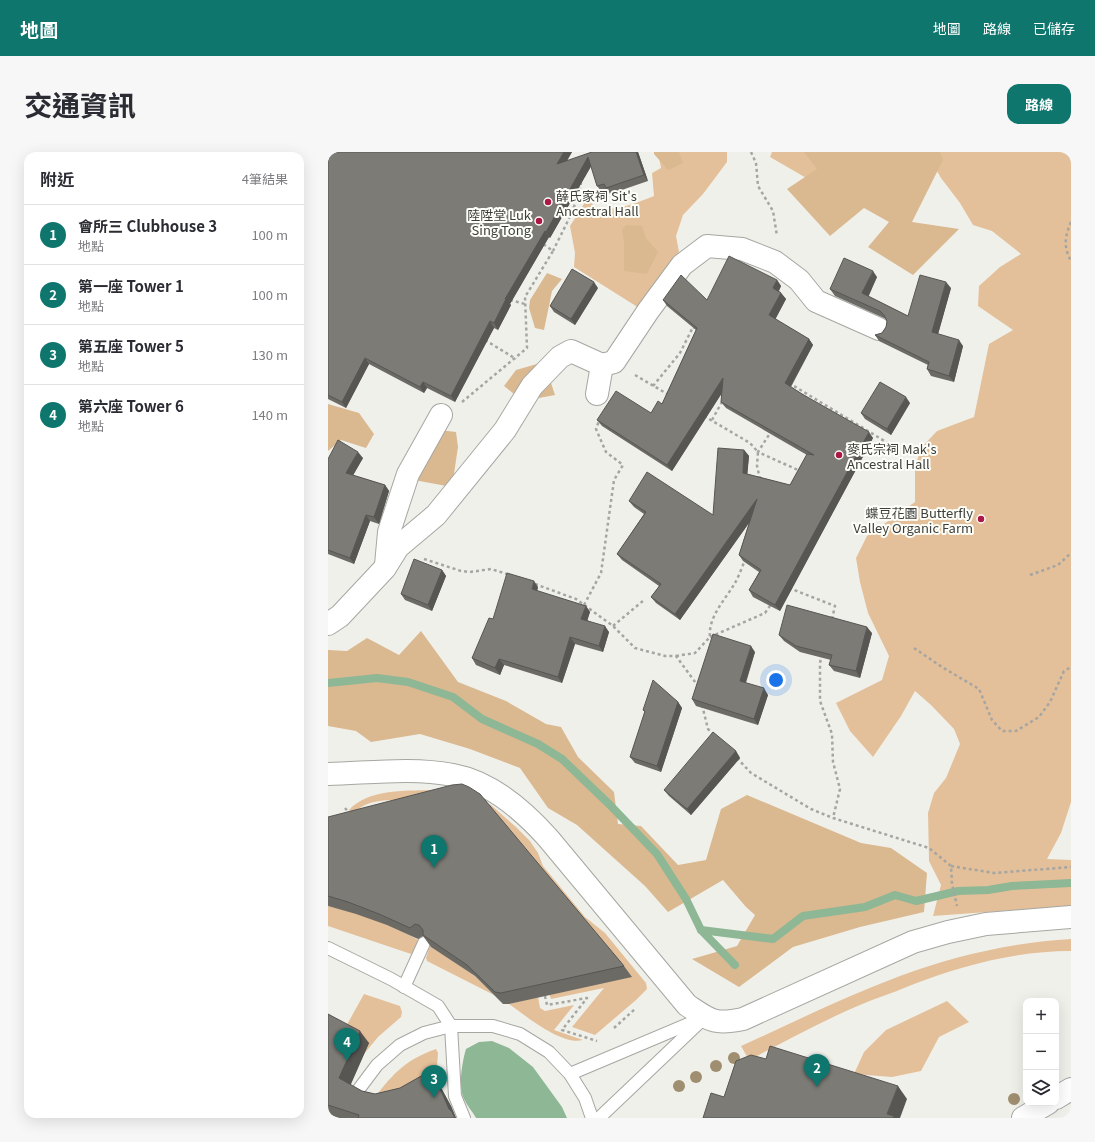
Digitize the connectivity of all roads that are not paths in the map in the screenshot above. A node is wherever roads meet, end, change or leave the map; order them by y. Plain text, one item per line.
1 (878, 329) dead end
2 (441, 415) road end
3 (385, 568) junction
4 (328, 624) edge
5 (328, 774) edge
6 (1071, 917) edge
7 (424, 943) edge
8 (328, 948) edge
9 (404, 987) junction
10 (705, 1017) junction
11 (451, 1026) junction
12 (570, 1074) junction
13 (359, 1089) edge
14 (1071, 1089) edge
15 (1059, 1096) edge
16 (1043, 1106) edge
17 (464, 1118) edge
18 (592, 1118) edge
19 (600, 1118) edge
20 (1023, 1118) edge

1 - 3 street
2 - 3 street
3 - 4 street
5 - 10 street
6 - 10 street
7 - 9 lane
8 - 9 lane
9 - 11 lane
10 - 12 lane
10 - 19 lane
11 - 12 lane
11 - 13 lane
11 - 17 lane
12 - 18 lane
14 - 15 street
16 - 20 street

